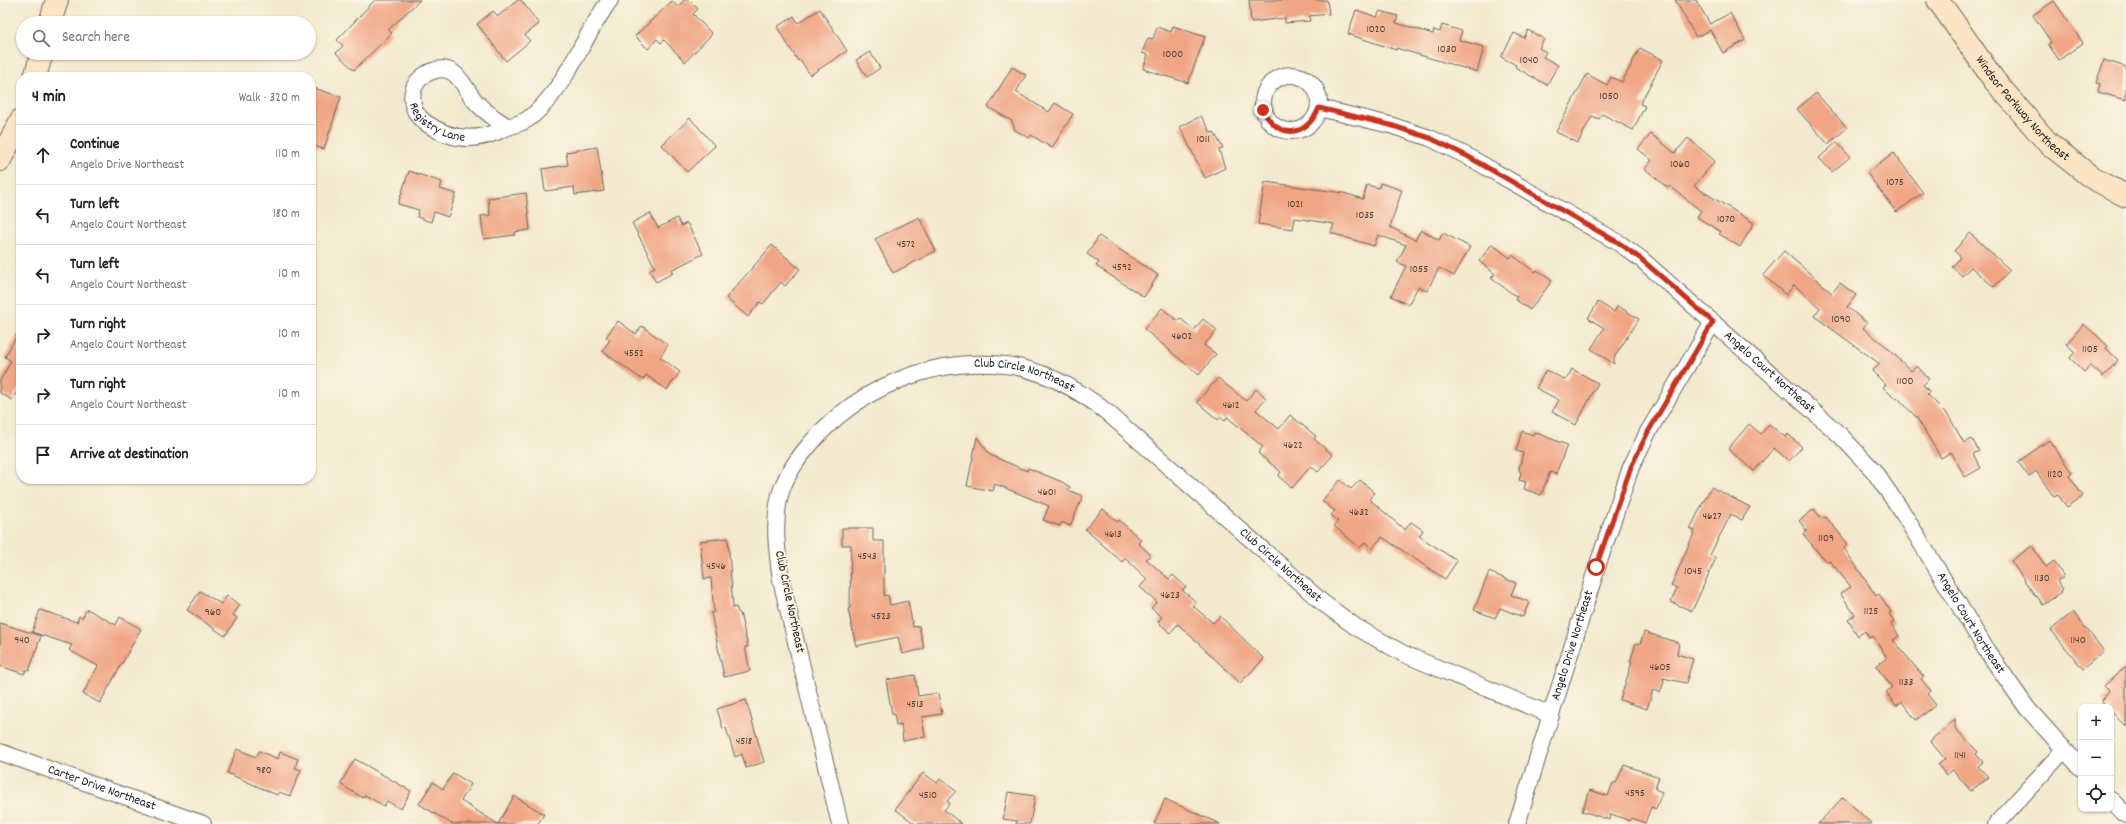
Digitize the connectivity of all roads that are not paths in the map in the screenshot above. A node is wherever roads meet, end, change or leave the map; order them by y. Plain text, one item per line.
1 (57, 0) edge
2 (610, 0) edge
3 (1938, 0) edge
4 (52, 16) edge
5 (40, 60) edge
6 (36, 72) edge
7 (1319, 108) dead end
8 (508, 127) junction
9 (16, 130) edge
10 (0, 160) edge
11 (2126, 196) edge
12 (1713, 322) junction
13 (1551, 715) junction
14 (2064, 750) junction
15 (0, 752) edge
16 (2078, 765) edge
17 (2114, 803) edge
18 (2126, 815) edge
19 (203, 824) edge
20 (840, 824) edge
21 (1517, 824) edge
22 (1996, 824) edge

1 - 4 street
2 - 8 street, Registry Lane
3 - 11 street, Windsor Parkway Northeast
5 - 6 street
7 - 12 street, Angelo Court Northeast
8 - 8 street, Registry Lane
9 - 10 street
12 - 13 street, Angelo Drive Northeast
12 - 14 street, Angelo Court Northeast
13 - 20 street, Club Circle Northeast
13 - 21 street, Angelo Drive Northeast
14 - 16 street, Angelo Court Northeast
14 - 22 street
15 - 19 street, Carter Drive Northeast
17 - 18 street

